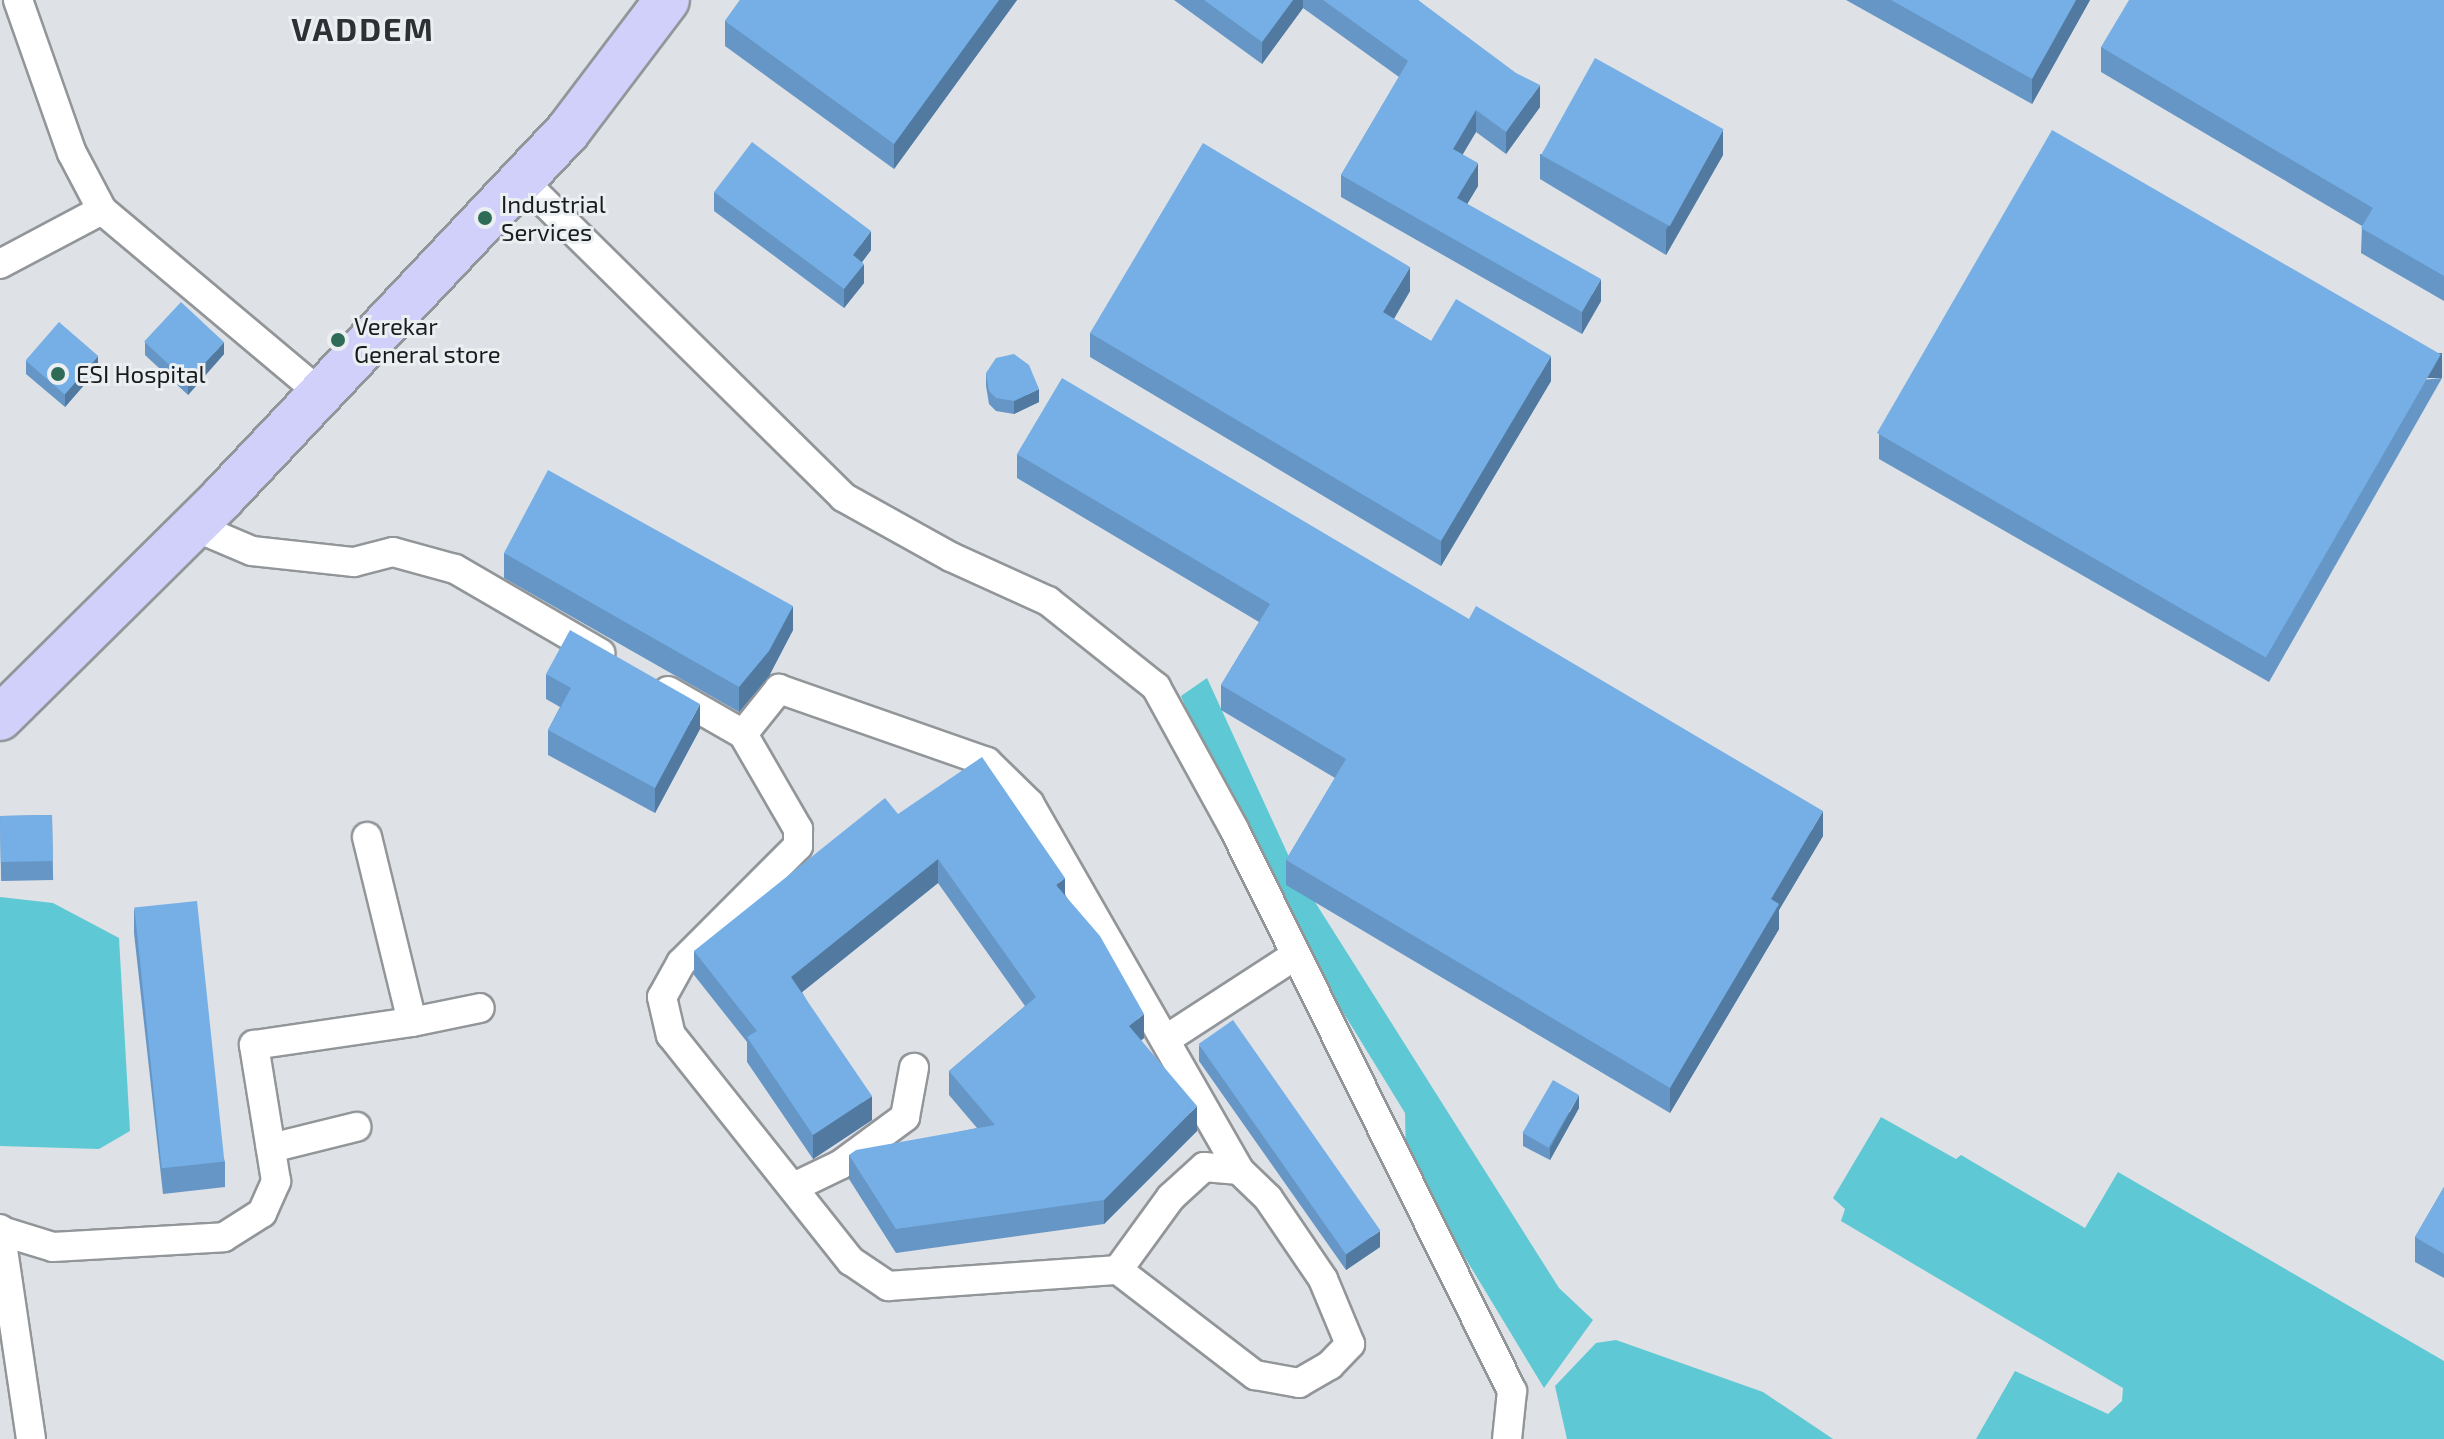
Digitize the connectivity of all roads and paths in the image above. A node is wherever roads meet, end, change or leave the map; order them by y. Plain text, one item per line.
1 (18, 0) edge
2 (667, 0) edge
3 (522, 180) junction
4 (102, 210) junction
5 (0, 264) edge
6 (320, 393) junction
7 (193, 526) junction
8 (619, 664) edge
9 (647, 679) edge
10 (0, 718) edge
11 (743, 734) junction
12 (367, 837) dead end
13 (1296, 955) junction
14 (480, 1008) dead end
15 (412, 1022) junction
16 (1165, 1040) junction
17 (914, 1068) dead end
18 (356, 1127) dead end
19 (271, 1148) junction
20 (1239, 1170) junction
21 (794, 1187) junction
22 (1, 1230) edge
23 (1118, 1270) junction
24 (31, 1439) edge
25 (1507, 1439) edge

1 - 4 street
2 - 3 main road
3 - 6 main road
3 - 13 street
4 - 5 street
4 - 6 street
6 - 7 main road
7 - 8 street
7 - 10 main road
9 - 11 street
11 - 16 street
11 - 21 street
12 - 15 street
13 - 16 street
13 - 25 street
14 - 15 street
15 - 19 street
16 - 20 street
17 - 21 street
18 - 19 street
19 - 22 street
20 - 23 street
20 - 23 street
21 - 23 street
22 - 24 street

